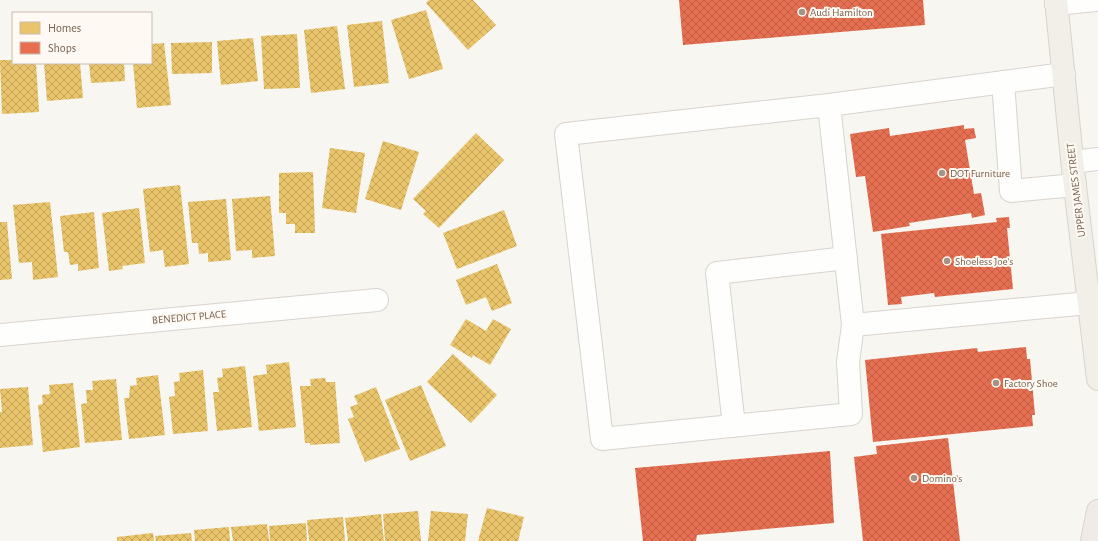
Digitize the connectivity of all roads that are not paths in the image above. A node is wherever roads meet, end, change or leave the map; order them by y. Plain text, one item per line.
1 (1096, 0) edge
2 (1056, 2) edge
3 (1064, 74) junction
4 (1003, 82) junction
5 (828, 105) junction
6 (1098, 159) edge
7 (1073, 162) junction
8 (1075, 185) junction
9 (846, 258) junction
10 (377, 300) dead end
11 (1089, 302) junction
12 (853, 325) junction
13 (0, 335) edge
14 (1098, 379) edge
15 (734, 426) junction
16 (1098, 511) edge
17 (1092, 541) edge

1 - 2 street
2 - 3 main road, UPPER JAMES STREET
3 - 4 street
3 - 7 main road, UPPER JAMES STREET
4 - 5 street
4 - 8 street
5 - 9 street
5 - 15 street
6 - 7 street
7 - 8 main road, UPPER JAMES STREET
8 - 11 main road, UPPER JAMES STREET
9 - 12 street
9 - 15 street
10 - 13 street, BENEDICT PLACE
11 - 12 street
11 - 14 main road, UPPER JAMES STREET
12 - 15 street
16 - 17 highway

